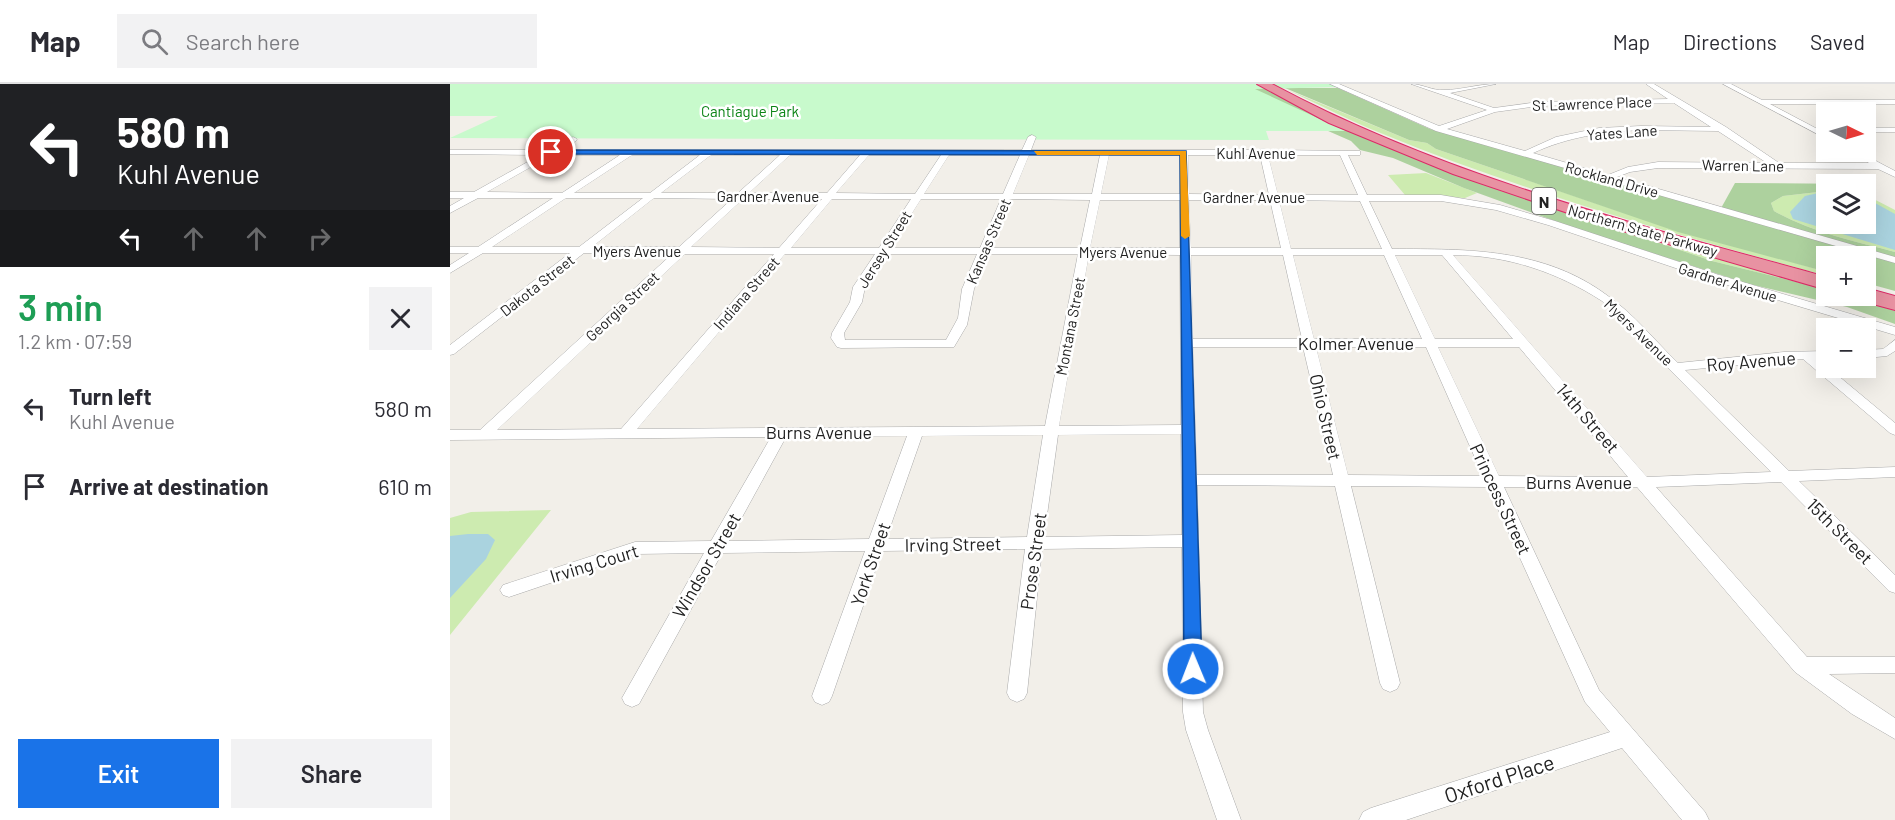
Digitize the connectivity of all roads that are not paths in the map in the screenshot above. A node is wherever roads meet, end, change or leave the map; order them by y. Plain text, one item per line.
1 (1333, 84) edge
2 (1414, 84) edge
3 (1493, 84) edge
4 (1649, 84) edge
5 (1726, 84) edge
6 (1272, 87) edge
7 (1440, 93) junction
8 (1677, 101) junction
9 (1761, 102) junction
10 (1895, 102) edge
11 (1494, 110) junction
12 (1439, 129) junction
13 (1723, 129) junction
14 (1814, 130) edge
15 (1876, 130) edge
16 (1895, 130) edge
17 (1032, 137) dead end
18 (573, 139) dead end
19 (450, 152) edge
20 (472, 152) junction
21 (551, 152) junction
22 (630, 152) junction
23 (709, 152) junction
24 (788, 152) junction
25 (867, 152) junction
26 (1263, 152) junction
27 (946, 153) junction
28 (1025, 153) junction
29 (1105, 153) junction
30 (1184, 153) junction
31 (1350, 153) joint
32 (1525, 154) junction
33 (1873, 162) edge
34 (450, 163) edge
35 (1776, 165) junction
36 (1881, 166) junction
37 (1895, 174) edge
38 (1607, 178) junction
39 (450, 195) edge
40 (475, 195) junction
41 (564, 196) junction
42 (652, 196) junction
43 (741, 196) junction
44 (829, 196) junction
45 (918, 196) junction
46 (1007, 196) junction
47 (1096, 197) junction
48 (1185, 197) junction
49 (1274, 197) junction
50 (1363, 197) junction
51 (450, 210) edge
52 (450, 250) edge
53 (480, 250) junction
54 (581, 250) junction
55 (682, 250) junction
56 (782, 251) junction
57 (883, 251) junction
58 (984, 251) junction
59 (1085, 252) junction
60 (1186, 252) junction
61 (1287, 252) junction
62 (1388, 252) junction
63 (1446, 252) junction
64 (1895, 260) edge
65 (450, 270) edge
66 (1816, 275) edge
67 (1816, 281) edge
68 (1876, 292) edge
69 (1895, 297) edge
70 (1876, 298) edge
71 (1895, 303) edge
72 (1895, 332) edge
73 (1188, 343) junction
74 (1308, 343) junction
75 (1430, 343) junction
76 (1524, 343) junction
77 (950, 344) joint
78 (1895, 344) edge
79 (450, 351) edge
80 (1876, 353) edge
81 (1807, 356) junction
82 (1816, 356) edge
83 (1675, 367) junction
84 (1189, 429) junction
85 (1052, 430) junction
86 (1895, 430) edge
87 (916, 431) junction
88 (781, 432) junction
89 (625, 434) junction
90 (450, 435) edge
91 (483, 435) junction
92 (1895, 471) edge
93 (1785, 477) junction
94 (1190, 480) junction
95 (1341, 481) junction
96 (1493, 482) junction
97 (1643, 482) junction
98 (1191, 541) junction
99 (1036, 543) junction
100 (877, 544) junction
101 (716, 546) junction
102 (1895, 586) edge
103 (509, 590) dead end
104 (1895, 665) edge
105 (1802, 666) junction
106 (1390, 683) dead end
107 (1017, 693) dead end
108 (822, 696) dead end
109 (632, 698) dead end
110 (1895, 729) edge
111 (1626, 737) junction
112 (1229, 820) edge
113 (1371, 820) edge
114 (1697, 820) edge

1 - 12 street, Rockland Drive
2 - 7 street
3 - 7 street
4 - 8 street
5 - 9 street
6 - 66 highway, Northern State Parkway / N
6 - 67 highway, Northern State Parkway / N
7 - 11 street
8 - 11 street, St Lawrence Place
8 - 13 street
9 - 10 street
9 - 14 street
11 - 12 street, St Lawrence Place
12 - 32 street, Rockland Drive
13 - 32 street, Yates Lane
13 - 35 street
15 - 16 street
17 - 28 street, Kansas Street
18 - 21 street
19 - 20 street, Kuhl Avenue
20 - 21 street, Kuhl Avenue
20 - 34 street
21 - 22 street, Kuhl Avenue
21 - 40 street
22 - 23 street, Kuhl Avenue
22 - 41 street
23 - 24 street, Kuhl Avenue
23 - 42 street, Dakota Street
24 - 25 street, Kuhl Avenue
24 - 43 street, Georgia Street
25 - 27 street, Kuhl Avenue
25 - 44 street, Indiana Street
26 - 30 street, Kuhl Avenue
26 - 31 street, Kuhl Avenue
26 - 49 street, Ohio Street
27 - 28 street, Kuhl Avenue
27 - 45 street, Jersey Street
28 - 29 street, Kuhl Avenue
28 - 46 street, Kansas Street
29 - 30 street, Kuhl Avenue
29 - 47 street, Montana Street
30 - 48 street
31 - 50 street, Princess Street
32 - 38 street, Rockland Drive
33 - 36 street
35 - 36 street, Warren Lane
35 - 38 street, Warren Lane
36 - 37 street
38 - 64 street, Rockland Drive
39 - 40 street, Gardner Avenue
40 - 41 street, Gardner Avenue
40 - 51 street
41 - 42 street, Gardner Avenue
41 - 53 street
42 - 43 street, Gardner Avenue
42 - 54 street, Dakota Street
43 - 44 street, Gardner Avenue
43 - 55 street, Georgia Street
44 - 45 street, Gardner Avenue
44 - 56 street, Indiana Street
45 - 46 street, Gardner Avenue
45 - 57 street, Jersey Street
46 - 47 street, Gardner Avenue
46 - 58 street, Kansas Street
47 - 48 street, Gardner Avenue
47 - 59 street, Montana Street
48 - 49 street, Gardner Avenue
48 - 60 street
49 - 50 street, Gardner Avenue
49 - 61 street, Ohio Street
50 - 62 street, Princess Street
50 - 72 street, Gardner Avenue
52 - 53 street, Myers Avenue
53 - 54 street, Myers Avenue
53 - 65 street
54 - 55 street, Myers Avenue
54 - 79 street, Dakota Street
55 - 56 street, Myers Avenue
55 - 91 street, Georgia Street
56 - 57 street, Myers Avenue
56 - 89 street, Indiana Street
57 - 58 street, Myers Avenue
57 - 77 street, Jersey Street
58 - 59 street, Myers Avenue
58 - 77 street, Kansas Street
59 - 60 street, Myers Avenue
59 - 85 street, Montana Street
60 - 61 street, Myers Avenue
60 - 73 street
61 - 62 street, Myers Avenue
61 - 74 street, Ohio Street
62 - 63 street, Myers Avenue
62 - 75 street, Princess Street
63 - 76 street, 14th Street
63 - 83 street, Myers Avenue
68 - 69 highway
70 - 71 highway
73 - 74 street, Kolmer Avenue
73 - 84 street
74 - 75 street, Kolmer Avenue
74 - 95 street, Ohio Street
75 - 76 street, Kolmer Avenue
75 - 96 street, Princess Street
76 - 97 street, 14th Street
78 - 80 street
81 - 82 street, Roy Avenue
81 - 83 street, Roy Avenue
81 - 86 street
83 - 93 street, Myers Avenue
84 - 85 street, Burns Avenue
84 - 94 street
85 - 87 street, Burns Avenue
85 - 99 street, Prose Street
87 - 88 street, Burns Avenue
87 - 100 street, York Street
88 - 89 street, Burns Avenue
88 - 101 street, Windsor Street
89 - 91 street, Burns Avenue
90 - 91 street, Burns Avenue
92 - 93 street, Burns Avenue
93 - 97 street, Burns Avenue
93 - 102 street, 15th Street
94 - 95 street, Burns Avenue
94 - 98 street
95 - 96 street, Burns Avenue
95 - 106 street, Ohio Street
96 - 97 street, Burns Avenue
96 - 111 street, Princess Street
97 - 105 street, 14th Street
98 - 99 street, Irving Street
98 - 112 street
99 - 100 street, Irving Street
99 - 107 street, Prose Street
100 - 101 street, Irving Street
100 - 108 street, York Street
101 - 103 street, Irving Court
101 - 109 street, Windsor Street
104 - 105 street
105 - 110 street, 14th Street
111 - 113 street, Oxford Place
111 - 114 street, Princess Street

